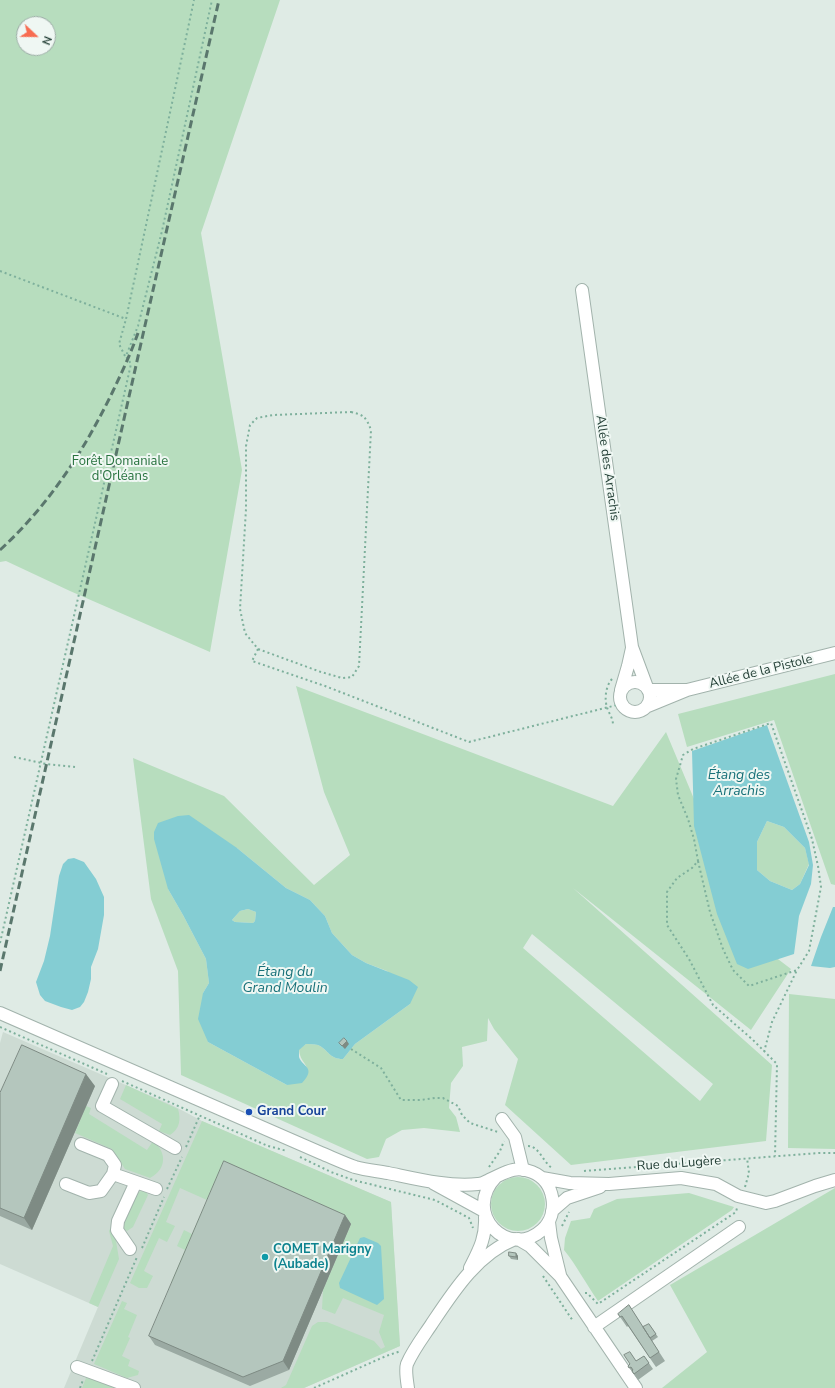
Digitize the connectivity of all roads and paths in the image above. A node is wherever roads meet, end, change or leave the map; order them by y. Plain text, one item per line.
1 (194, 0) edge
2 (212, 0) edge
3 (0, 271) edge
4 (582, 290) dead end
5 (126, 319) junction
6 (126, 356) junction
7 (632, 647) junction
8 (258, 649) junction
9 (835, 653) edge
10 (614, 676) dead end
11 (648, 690) junction
12 (687, 690) junction
13 (621, 692) junction
14 (621, 704) junction
15 (648, 706) junction
16 (607, 708) junction
17 (613, 725) dead end
18 (14, 757) dead end
19 (41, 762) junction
20 (75, 767) dead end
21 (698, 861) junction
22 (0, 943) edge
23 (797, 970) junction
24 (0, 1013) edge
25 (350, 1049) dead end
26 (764, 1052) junction
27 (112, 1084) dead end
28 (502, 1119) dead end
29 (500, 1133) dead end
30 (504, 1137) dead end
31 (81, 1144) dead end
32 (533, 1146) dead end
33 (175, 1148) dead end
34 (835, 1153) edge
35 (775, 1156) junction
36 (747, 1158) junction
37 (483, 1170) dead end
38 (523, 1170) junction
39 (557, 1170) dead end
40 (584, 1171) dead end
41 (113, 1174) junction
42 (496, 1177) junction
43 (542, 1178) junction
44 (835, 1180) edge
45 (429, 1181) junction
46 (136, 1182) junction
47 (66, 1184) dead end
48 (609, 1184) junction
49 (156, 1189) dead end
50 (744, 1189) dead end
51 (738, 1205) dead end
52 (572, 1209) dead end
53 (485, 1214) junction
54 (550, 1216) junction
55 (739, 1227) dead end
56 (561, 1229) dead end
57 (517, 1239) junction
58 (130, 1249) dead end
59 (541, 1273) dead end
60 (560, 1276) junction
61 (466, 1278) junction
62 (583, 1294) dead end
63 (573, 1321) dead end
64 (594, 1327) junction
65 (413, 1353) junction
66 (77, 1367) dead end
67 (134, 1388) edge
68 (314, 1388) edge
69 (408, 1388) edge
70 (636, 1388) edge

1 - 5 path
2 - 6 path
3 - 5 path
4 - 7 street, Allée des Arrachis
5 - 6 path
6 - 19 path
7 - 11 street
7 - 13 street
8 - 8 path
8 - 16 path
9 - 12 street, Allée de la Pistole
10 - 16 path
11 - 12 street
11 - 13 street
11 - 15 street
12 - 15 street
13 - 14 street
14 - 15 street
14 - 16 path
16 - 17 path
18 - 19 path
19 - 20 path
19 - 22 path
21 - 23 path
21 - 23 path
21 - 26 path
23 - 26 path
24 - 45 street
25 - 29 path
26 - 35 path
27 - 33 street
28 - 38 street
30 - 37 path
31 - 41 street
32 - 39 path
34 - 35 path, Rue du Lugère
35 - 36 path, Rue du Lugère
36 - 40 path, Rue du Lugère
36 - 50 path
38 - 42 street
38 - 43 street
41 - 46 street
41 - 47 street
42 - 45 street
42 - 53 street
43 - 48 street, Rue du Lugère
43 - 54 street
44 - 48 street, Rue du Lugère
45 - 53 street
46 - 49 street
46 - 58 street
48 - 54 street, Rue du Lugère
51 - 62 path
52 - 56 path
53 - 57 street
53 - 61 street
54 - 57 street
54 - 60 street
55 - 64 street
57 - 60 street
57 - 61 street
59 - 63 path
60 - 64 street
61 - 65 street
64 - 70 street
65 - 68 path
65 - 69 street
66 - 67 street

